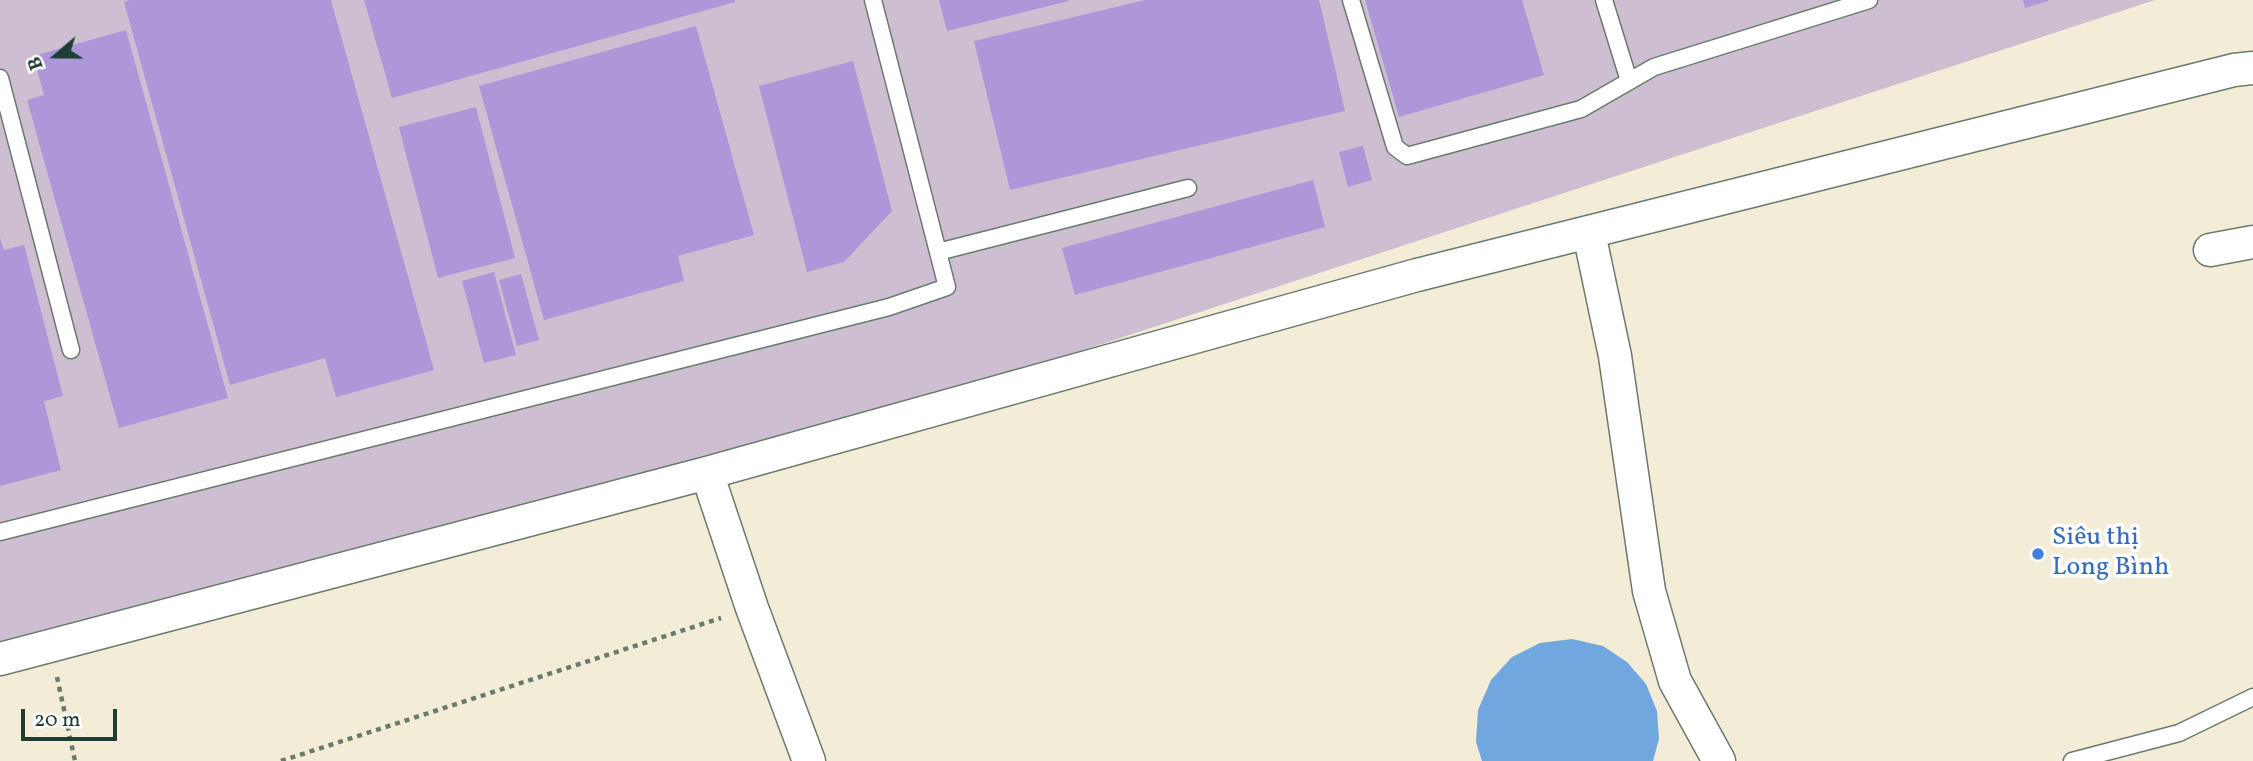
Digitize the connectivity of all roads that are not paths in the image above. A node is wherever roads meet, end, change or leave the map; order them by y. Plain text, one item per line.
1 (873, 0) edge
2 (1351, 0) edge
3 (1604, 0) edge
4 (1869, 0) edge
5 (2253, 68) edge
6 (0, 78) edge
7 (1629, 81) junction
8 (1188, 188) dead end
9 (1589, 233) junction
10 (2253, 242) edge
11 (2210, 250) dead end
12 (938, 252) junction
13 (71, 350) dead end
14 (707, 473) junction
15 (0, 532) edge
16 (0, 659) edge
17 (2253, 697) edge
18 (809, 761) edge
19 (1719, 761) edge
20 (2072, 761) edge

1 - 12 lane
2 - 7 lane
3 - 7 lane
4 - 7 lane
5 - 9 street
6 - 13 lane
8 - 12 lane
9 - 14 street
9 - 19 street
10 - 11 street
12 - 15 lane
14 - 16 street
14 - 18 street
17 - 20 lane

